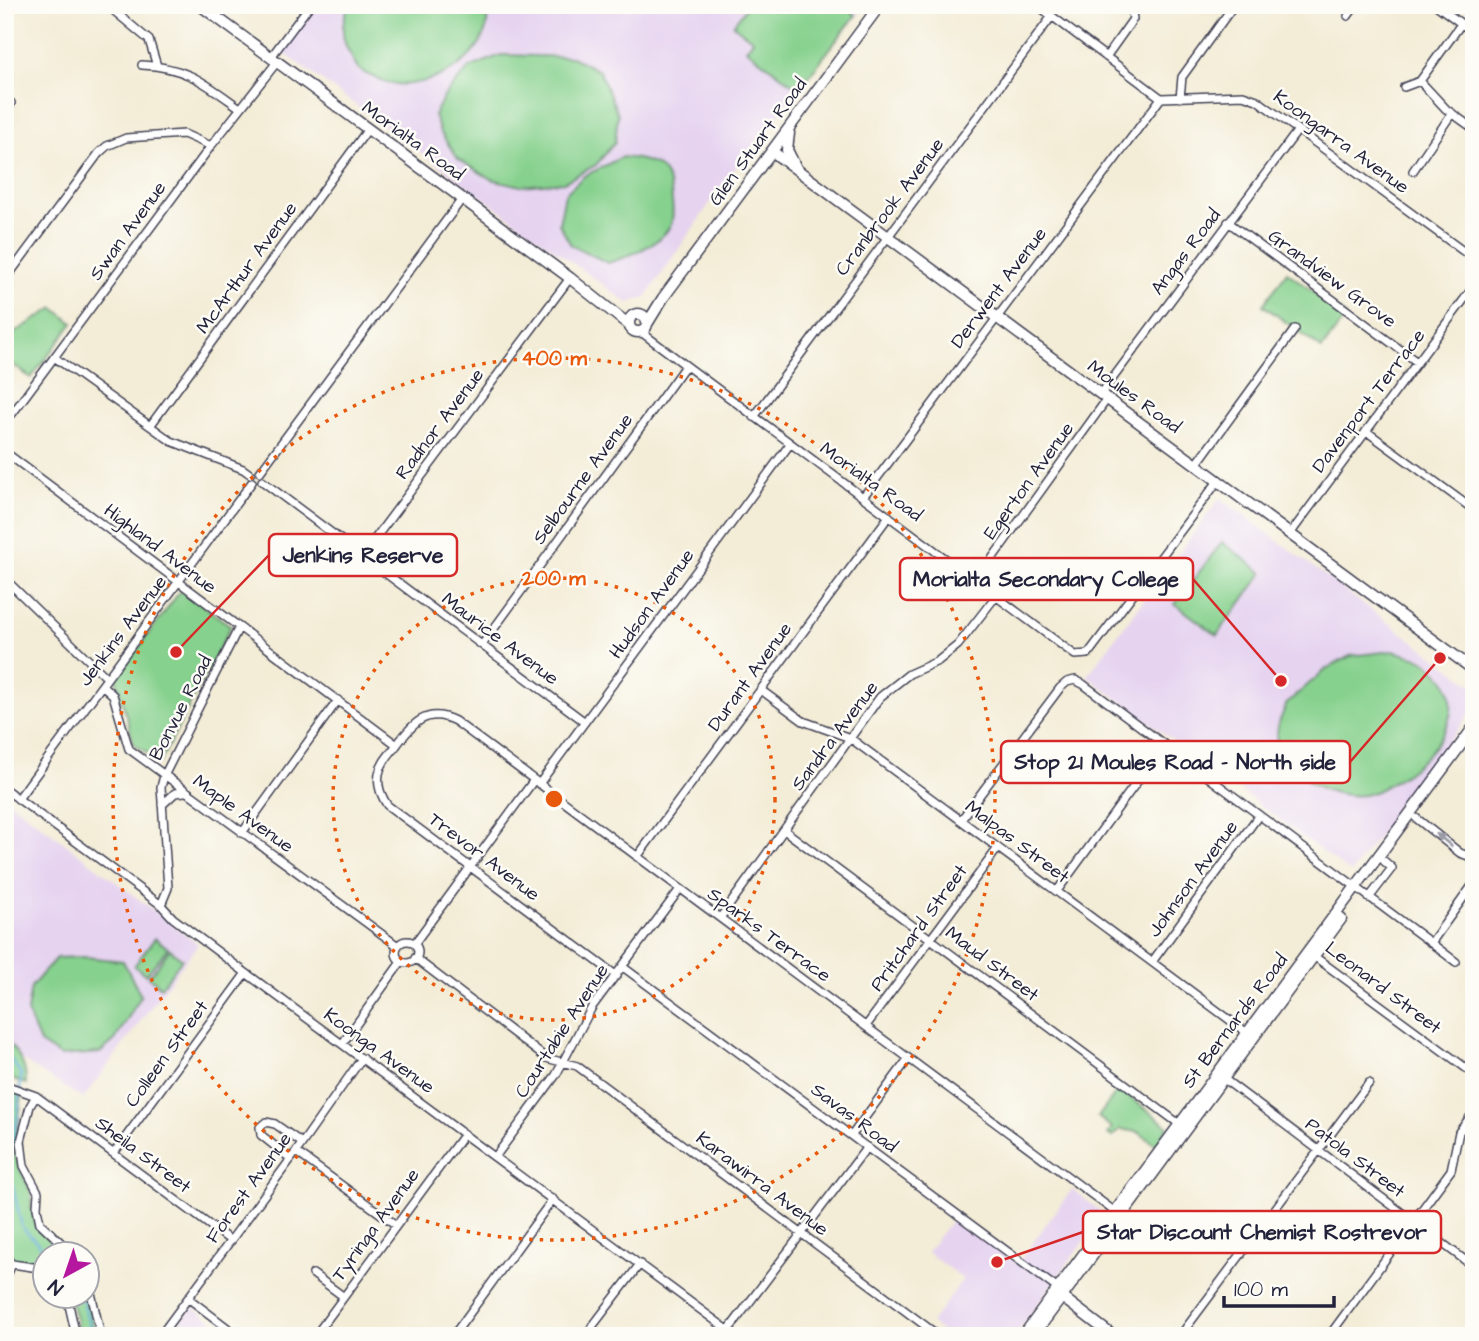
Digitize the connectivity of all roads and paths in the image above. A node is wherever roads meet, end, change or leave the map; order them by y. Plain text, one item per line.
1 (107, 5) edge
2 (200, 5) edge
3 (310, 5) edge
4 (880, 5) edge
5 (1037, 5) edge
6 (1130, 5) edge
7 (1234, 5) edge
8 (1356, 5) edge
9 (1452, 5) edge
10 (1441, 8) edge
11 (1052, 16) junction
12 (1348, 16) dead end
13 (1461, 24) junction
14 (1474, 33) edge
15 (1106, 57) junction
16 (274, 60) junction
17 (142, 65) dead end
18 (157, 66) junction
19 (1420, 81) junction
20 (1404, 87) dead end
21 (1161, 97) junction
22 (1180, 98) junction
23 (10, 103) dead end
24 (240, 108) junction
25 (1452, 113) junction
26 (5, 119) edge
27 (368, 129) junction
28 (1474, 129) edge
29 (790, 130) junction
30 (1298, 130) junction
31 (211, 146) junction
32 (773, 152) junction
33 (797, 170) junction
34 (1413, 171) dead end
35 (462, 199) junction
36 (1228, 222) junction
37 (888, 237) junction
38 (1474, 259) edge
39 (569, 278) junction
40 (5, 280) edge
41 (1474, 286) edge
42 (604, 305) junction
43 (997, 318) junction
44 (641, 321) junction
45 (1296, 329) dead end
46 (54, 357) junction
47 (1418, 362) junction
48 (685, 366) junction
49 (1104, 397) junction
50 (754, 417) junction
51 (5, 419) edge
52 (150, 426) junction
53 (1366, 430) junction
54 (790, 444) junction
55 (5, 452) edge
56 (1196, 465) junction
57 (260, 472) junction
58 (251, 478) junction
59 (262, 481) junction
60 (1218, 481) junction
61 (863, 497) junction
62 (1474, 510) edge
63 (889, 516) junction
64 (1290, 534) junction
65 (362, 556) junction
66 (5, 579) edge
67 (976, 581) junction
68 (178, 583) junction
69 (996, 596) junction
70 (239, 627) junction
71 (482, 645) junction
72 (1474, 670) edge
73 (105, 681) junction
74 (761, 690) junction
75 (338, 701) junction
76 (585, 722) junction
77 (1472, 737) edge
78 (850, 738) junction
79 (397, 745) junction
80 (1164, 745) junction
81 (164, 776) junction
82 (536, 782) junction
83 (5, 789) edge
84 (186, 792) junction
85 (18, 799) junction
86 (162, 805) junction
87 (1259, 815) junction
88 (1416, 818) junction
89 (961, 820) junction
90 (784, 830) junction
91 (242, 834) junction
92 (998, 848) junction
93 (637, 857) junction
94 (1474, 858) edge
95 (471, 868) junction
96 (1474, 883) edge
97 (680, 889) junction
98 (1057, 891) junction
99 (1362, 893) junction
100 (161, 905) junction
101 (720, 918) junction
102 (930, 938) junction
103 (1431, 943) junction
104 (414, 944) junction
105 (398, 946) junction
106 (1311, 953) junction
107 (415, 958) junction
108 (401, 961) junction
109 (1152, 962) junction
110 (1457, 962) dead end
111 (623, 967) junction
112 (246, 973) junction
113 (617, 976) junction
114 (866, 1026) junction
115 (1250, 1035) junction
116 (342, 1044) junction
117 (362, 1058) junction
118 (908, 1059) junction
119 (563, 1062) junction
120 (1474, 1074) edge
121 (1220, 1076) junction
122 (1369, 1083) dead end
123 (5, 1085) edge
124 (36, 1096) junction
125 (1474, 1112) edge
126 (1183, 1127) junction
127 (464, 1134) junction
128 (852, 1135) junction
129 (302, 1143) junction
130 (867, 1147) junction
131 (1320, 1152) junction
132 (114, 1153) junction
133 (293, 1156) junction
134 (495, 1157) junction
135 (553, 1199) junction
136 (1118, 1214) junction
137 (1413, 1221) junction
138 (396, 1225) junction
139 (801, 1233) junction
140 (58, 1240) edge
141 (231, 1241) junction
142 (5, 1256) edge
143 (12, 1264) junction
144 (640, 1264) junction
145 (1474, 1266) edge
146 (32, 1267) edge
147 (313, 1274) dead end
148 (5, 1280) edge
149 (1060, 1293) junction
150 (344, 1297) junction
151 (188, 1298) junction
152 (70, 1310) edge
153 (95, 1310) edge
154 (1474, 1326) edge
155 (726, 1333) edge
156 (76, 1336) edge
157 (101, 1336) edge
158 (160, 1336) edge
159 (238, 1336) edge
160 (315, 1336) edge
161 (453, 1336) edge
162 (585, 1336) edge
163 (736, 1336) edge
164 (939, 1336) edge
165 (1023, 1336) edge
166 (1033, 1336) edge
167 (1113, 1336) edge
168 (1180, 1336) edge
169 (1329, 1336) edge
170 (1466, 1336) edge

1 - 18 street
2 - 16 main road, Morialta Road
3 - 16 street, Swan Avenue
4 - 29 main road, Glen Stuart Road
5 - 11 street
6 - 15 street
7 - 22 street
8 - 12 street
9 - 10 street
10 - 13 street
11 - 15 street
11 - 37 street, Cranbrook Avenue
13 - 14 street
13 - 19 street
15 - 21 street
16 - 24 street, Swan Avenue
16 - 27 main road, Morialta Road
17 - 18 street
18 - 24 street
19 - 20 street
19 - 25 street
21 - 22 street, Koongarra Avenue
21 - 43 street, Derwent Avenue
22 - 30 street, Koongarra Avenue
23 - 26 street
24 - 31 street, Swan Avenue
25 - 28 street
25 - 34 street
27 - 35 main road, Morialta Road
27 - 52 street, McArthur Avenue
29 - 32 main road, Glen Stuart Road
29 - 33 main road
30 - 36 street, Angas Road
30 - 38 street, Koongarra Avenue
31 - 40 street
31 - 46 street, Swan Avenue
32 - 33 main road, Moules Road
32 - 44 main road, Glen Stuart Road
33 - 37 main road, Moules Road
35 - 39 main road, Morialta Road
35 - 57 street
36 - 47 street, Grandview Grove
36 - 49 street, Angas Road
37 - 43 main road, Moules Road
37 - 50 street, Cranbrook Avenue
39 - 42 main road, Morialta Road
39 - 65 street, Radnor Avenue
41 - 47 street, Davenport Terrace
42 - 44 main road, Morialta Road
42 - 44 main road, Morialta Road
43 - 49 main road, Moules Road
43 - 61 street, Derwent Avenue
44 - 48 street, Morialta Road
45 - 56 street
46 - 51 street, Swan Avenue
46 - 52 street
47 - 53 street, Davenport Terrace
48 - 50 street, Morialta Road
48 - 71 street, Selbourne Avenue
49 - 56 main road, Moules Road
49 - 67 street, Egerton Avenue
50 - 54 street, Morialta Road
52 - 58 street
53 - 62 street
53 - 64 street, Davenport Terrace
54 - 61 street, Morialta Road
54 - 76 street, Hudson Avenue
55 - 68 street, Highland Avenue
56 - 60 main road, Moules Road
57 - 58 street
57 - 59 street
58 - 59 street
58 - 68 street, Jenkins Avenue
59 - 65 street, Maurice Avenue
60 - 64 main road, Moules Road
60 - 69 street, Morialta Road
61 - 63 street, Morialta Road
63 - 67 street, Morialta Road
63 - 74 street, Durant Avenue
64 - 72 main road, Moules Road
65 - 71 street, Maurice Avenue
66 - 73 street, Maple Avenue
67 - 69 street, Morialta Road
68 - 70 street, Highland Avenue
68 - 73 street, Jenkins Avenue
69 - 78 street, Sandra Avenue
70 - 75 street, Highland Avenue
70 - 81 street, Bonvue Road
71 - 76 street, Maurice Avenue
73 - 81 street, Maple Avenue
73 - 85 street, Jenkins Avenue
74 - 78 street, Malpas Street
74 - 93 street, Durant Avenue
75 - 79 street, Highland Avenue
75 - 91 street
76 - 82 street, Hudson Avenue
77 - 88 main road, St Bernards Road
77 - 99 main road, St Bernards Road
78 - 89 street, Malpas Street
78 - 90 street, Sandra Avenue
79 - 82 street, Sparks Terrace
79 - 95 street, Trevor Avenue
80 - 87 street
80 - 89 street
80 - 98 street
81 - 84 street, Maple Avenue
81 - 86 street, Bonvue Road
82 - 93 street, Sparks Terrace
82 - 95 street, Hudson Avenue
83 - 85 street, Koonga Avenue
84 - 86 street
84 - 91 street, Maple Avenue
85 - 100 street, Koonga Avenue
86 - 100 street, Bonvue Road
87 - 99 street
87 - 109 street, Johnson Avenue
94 -> 88 street
88 - 99 main road, St Bernards Road
89 - 92 street, Malpas Street
90 - 101 street, Sandra Avenue
90 - 102 street, Maud Street
91 - 105 street, Maple Avenue
92 - 98 street, Malpas Street
92 - 102 street, Pritchard Street
93 - 97 street, Sparks Terrace
95 - 104 street, Hudson Avenue
95 - 113 street, Trevor Avenue
96 - 103 street
97 - 101 street, Sparks Terrace
97 - 111 street, Courtabie Avenue
98 - 109 street, Malpas Street
99 - 103 street
99 - 106 main road, St Bernards Road
100 - 112 street, Koonga Avenue
101 - 114 street, Sparks Terrace
102 - 114 street, Pritchard Street
102 - 126 street, Maud Street
103 - 110 street
104 - 105 street
104 - 107 street
105 - 108 street
106 - 115 main road, St Bernards Road
106 - 120 street, Leonard Street
107 - 108 street
107 - 119 street
108 - 116 street
109 - 115 street, Malpas Street
111 - 113 street, Courtabie Avenue
111 - 128 street, Savas Road
112 - 116 street, Koonga Avenue
112 - 132 street, Colleen Street
113 - 119 street, Courtabie Avenue
114 - 118 street, Sparks Terrace
115 - 121 main road, St Bernards Road
116 - 117 street, Koonga Avenue
117 - 127 street, Koonga Avenue
117 - 129 street, Forest Avenue
118 - 128 street
118 - 136 street, Sparks Terrace
119 - 134 street, Courtabie Avenue
119 - 139 street, Karawirra Avenue
121 - 126 main road, St Bernards Road
121 - 131 street, Patola Street
122 - 131 street
123 - 124 street, Sheila Street
124 - 132 street, Sheila Street
124 - 140 street
125 - 137 street
126 - 136 main road, St Bernards Road
127 - 134 street, Koonga Avenue
127 - 138 street, Tyringa Avenue
128 - 130 street, Savas Road
129 - 133 street, Forest Avenue
129 - 133 street
130 - 139 street
130 - 149 street, Savas Road
131 - 137 street, Patola Street
131 - 168 street
132 - 141 street, Sheila Street
133 - 138 street
133 - 141 street, Forest Avenue
134 - 135 street, Koonga Avenue
135 - 144 street, Koonga Avenue
135 - 161 street
136 - 149 main road, St Bernards Road
137 - 145 street, Patola Street
137 - 169 street
138 - 150 street, Tyringa Avenue
139 - 155 street
139 - 164 street, Karawirra Avenue
141 - 151 street, Forest Avenue
142 - 143 street
143 - 146 street
143 - 148 street
144 - 155 street, Koonga Avenue
144 - 162 street
147 - 150 street
149 - 165 main road, St Bernards Road
149 - 166 main road, St Bernards Road
149 - 167 main road
150 - 160 street, Tyringa Avenue
151 - 158 street, Forest Avenue
151 - 159 street
152 - 156 street
153 - 157 street
154 - 170 street
155 - 163 street, Koonga Avenue

